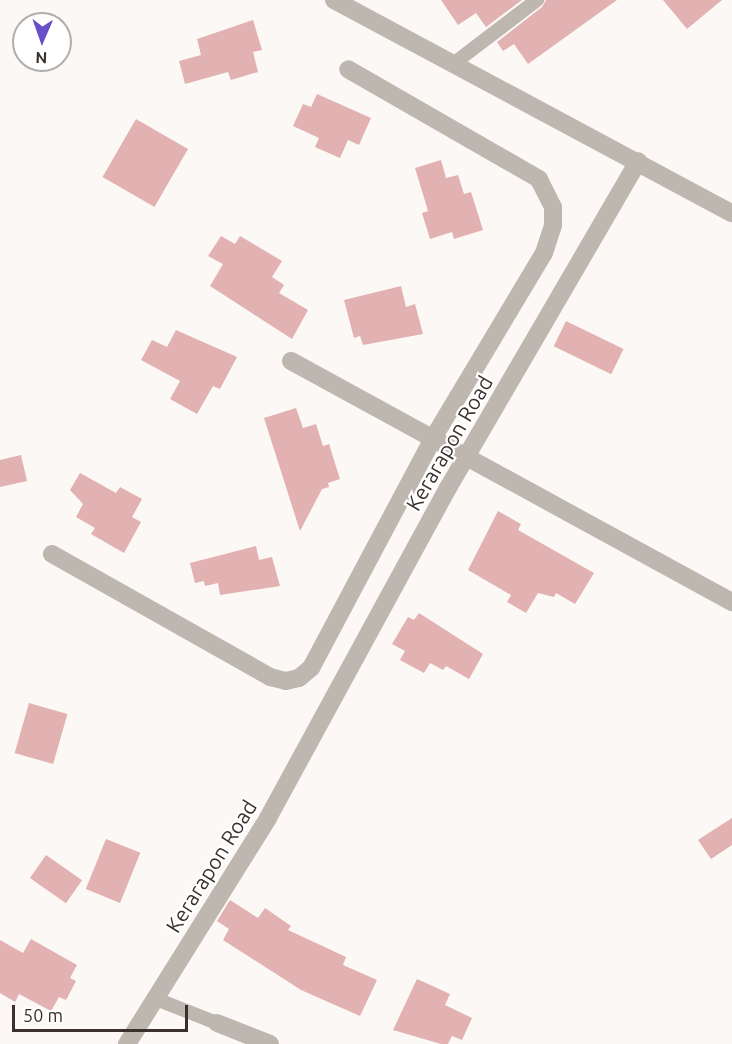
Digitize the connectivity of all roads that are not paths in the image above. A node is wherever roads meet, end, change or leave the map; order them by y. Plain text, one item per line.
1 (334, 0) edge
2 (537, 0) edge
3 (453, 64) junction
4 (348, 69) dead end
5 (638, 161) junction
6 (732, 213) edge
7 (291, 361) dead end
8 (432, 440) junction
9 (466, 459) junction
10 (52, 554) dead end
11 (732, 602) edge
12 (156, 999) junction
13 (217, 1023) joint
14 (127, 1044) edge
15 (270, 1044) edge

1 - 3 street
2 - 3 lane
3 - 5 street
4 - 8 street
5 - 6 street
5 - 9 street, Kerarapon Road
7 - 8 street
8 - 9 street
8 - 10 street
9 - 11 street
9 - 12 street, Kerarapon Road
12 - 13 lane
12 - 14 street, Kerarapon Road
13 - 15 street

